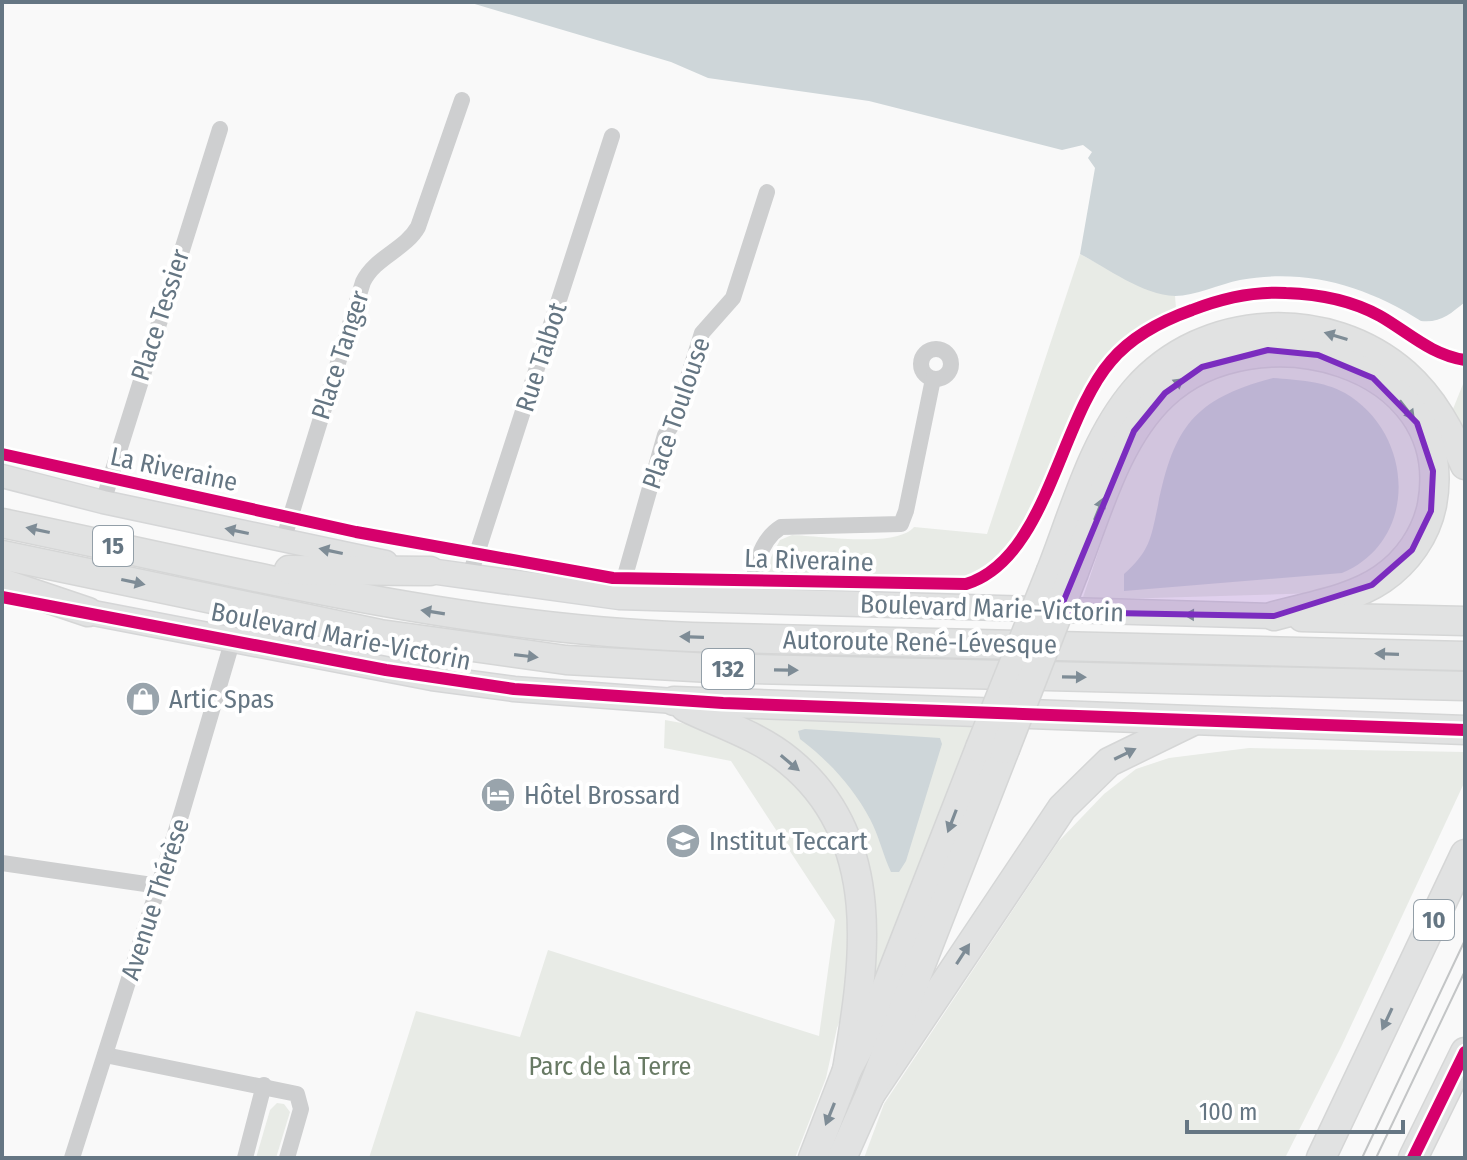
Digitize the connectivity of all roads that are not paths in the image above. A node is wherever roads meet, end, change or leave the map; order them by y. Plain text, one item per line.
1 (462, 100) dead end
2 (220, 129) dead end
3 (612, 136) dead end
4 (767, 192) dead end
5 (933, 379) dead end
6 (1465, 465) edge
7 (2, 476) edge
8 (103, 502) junction
9 (2, 523) edge
10 (283, 541) junction
11 (2, 555) edge
12 (224, 569) junction
13 (430, 571) junction
14 (1063, 571) junction
15 (469, 578) junction
16 (2, 583) edge
17 (2, 597) edge
18 (619, 597) junction
19 (752, 601) junction
20 (88, 612) junction
21 (1274, 616) junction
22 (1465, 621) edge
23 (233, 639) junction
24 (1465, 656) edge
25 (1465, 686) edge
26 (674, 701) junction
27 (1191, 722) junction
28 (1465, 730) edge
29 (992, 749) junction
30 (1465, 854) edge
31 (2, 863) edge
32 (159, 886) junction
33 (1465, 1052) edge
34 (105, 1055) junction
35 (847, 1070) junction
36 (264, 1085) junction
37 (870, 1095) junction
38 (72, 1158) edge
39 (245, 1158) edge
40 (287, 1158) edge
41 (813, 1158) edge
42 (842, 1158) edge
43 (1321, 1158) edge
44 (1413, 1158) edge

1 - 10 street, Place Tanger
2 - 8 street, Place Tessier
3 - 15 street, Rue Talbot
4 - 18 street, Place Toulouse
5 - 19 street
6 -> 14 highway
7 - 8 main road, Boulevard Marie-Victorin
10 -> 8 main road, Boulevard Marie-Victorin
12 -> 9 highway, Autoroute René-Lévesque / 15
13 -> 10 main road, Boulevard Marie-Victorin
11 -> 25 highway, Autoroute René-Lévesque / 132
12 - 13 highway
24 -> 12 highway, Autoroute René-Lévesque / 132
13 - 15 main road, Boulevard Marie-Victorin
14 -> 21 highway
14 - 29 highway, bridge
15 - 18 main road, Boulevard Marie-Victorin
16 - 20 highway
17 - 20 main road, Boulevard Marie-Victorin
18 - 19 main road, Boulevard Marie-Victorin
21 -> 19 main road, Boulevard Marie-Victorin
20 - 23 main road, Boulevard Marie-Victorin
21 - 22 highway
23 - 26 main road, Boulevard Marie-Victorin
23 - 32 street, Avenue Thérèse
26 - 27 highway
26 -> 35 highway
27 - 28 highway
37 -> 27 highway
29 -> 35 highway
29 - 37 highway
30 -> 43 highway, 10
31 - 32 street
32 - 34 street, Avenue Thérèse
33 - 44 highway
34 - 36 street
34 - 38 street, Avenue Thérèse
35 -> 41 highway
36 - 39 street
36 - 40 street
37 - 42 highway

